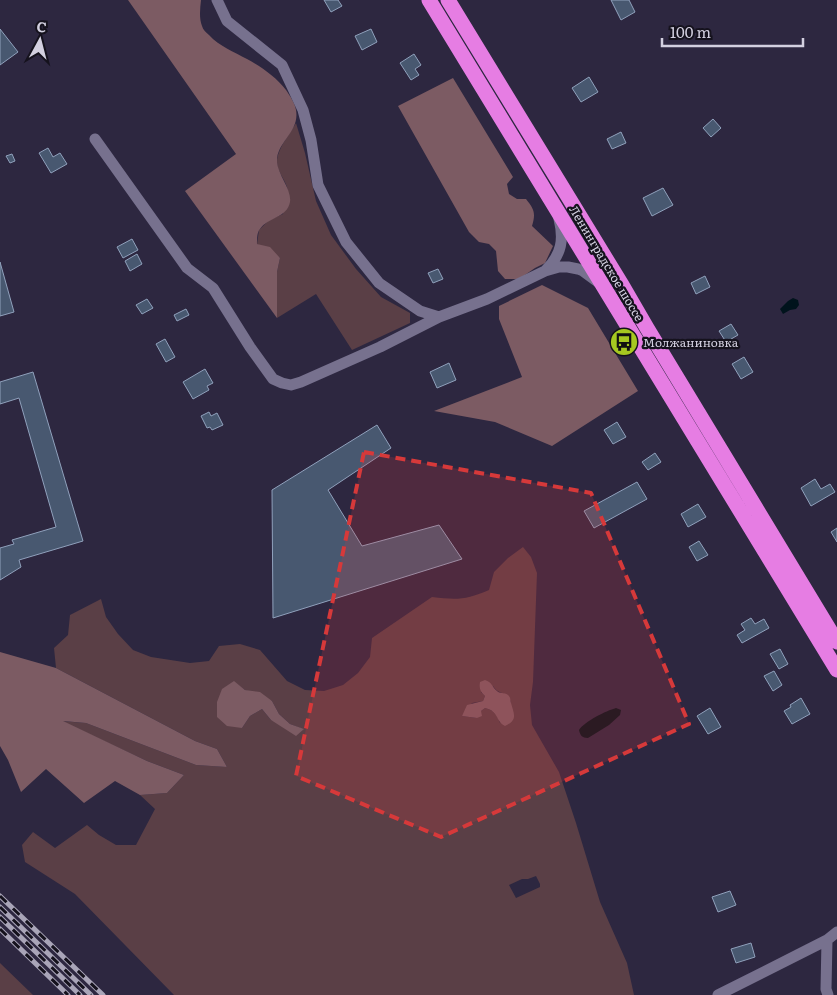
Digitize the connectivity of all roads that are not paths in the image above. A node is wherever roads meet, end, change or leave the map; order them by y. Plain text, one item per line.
1 (217, 0) edge
2 (429, 0) edge
3 (448, 0) edge
4 (95, 139) dead end
5 (554, 204) junction
6 (545, 271) junction
7 (604, 287) junction
8 (439, 317) junction
9 (837, 642) edge
10 (837, 670) edge
11 (837, 932) edge
12 (827, 940) junction
13 (718, 995) edge
14 (828, 995) edge

1 - 8 street
2 - 5 highway, Ленинградское шоссе
3 - 9 highway, Ленинградское шоссе
4 - 8 street
5 - 6 street
5 - 7 highway, Ленинградское шоссе
6 - 7 street
6 - 8 street
7 - 10 highway, Ленинградское шоссе
11 - 12 street
12 - 13 street
12 - 14 street

